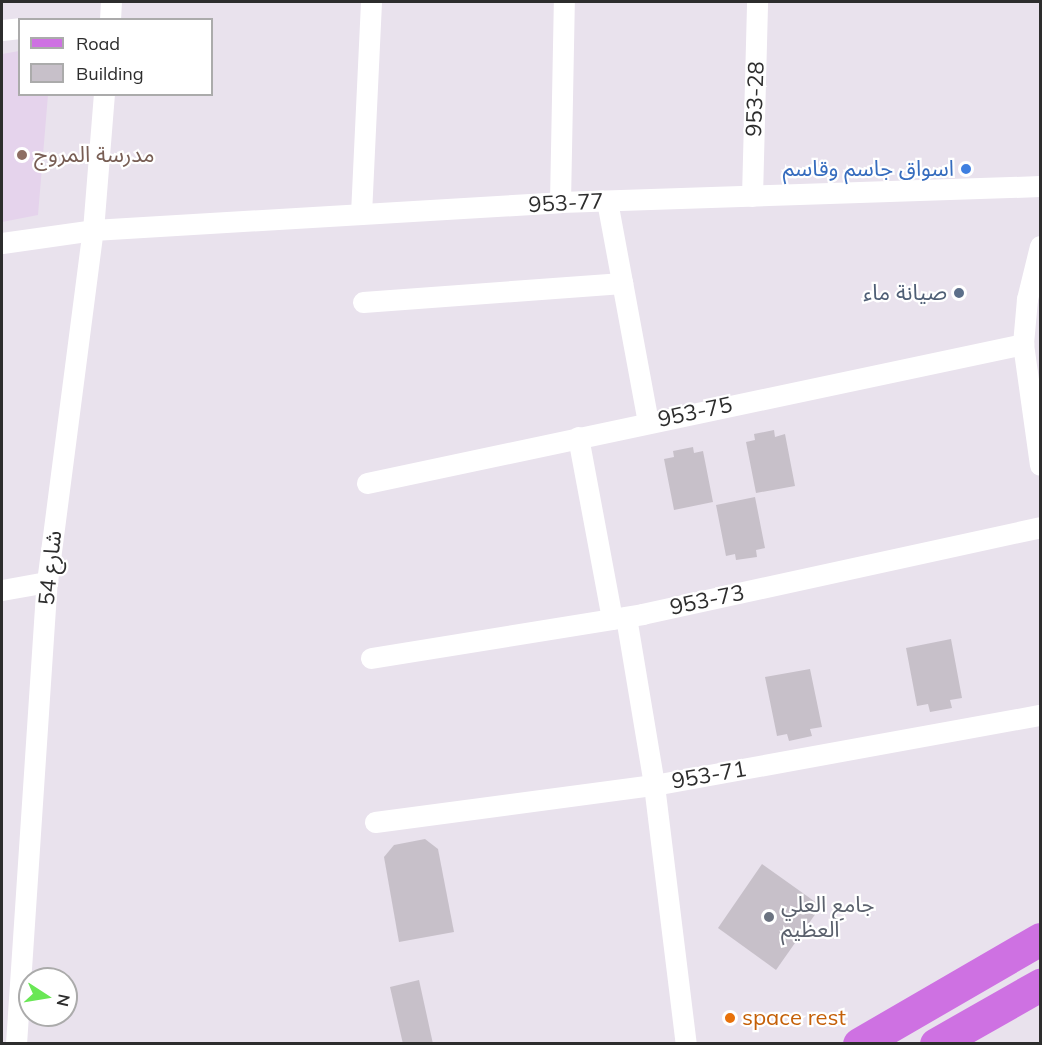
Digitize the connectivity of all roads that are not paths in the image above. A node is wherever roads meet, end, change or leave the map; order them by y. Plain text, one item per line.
1 (111, 2) edge
2 (371, 2) edge
3 (564, 2) edge
4 (758, 2) edge
5 (110, 18) edge
6 (18, 28) edge
7 (2, 30) edge
8 (104, 96) edge
9 (1041, 186) edge
10 (752, 196) junction
11 (607, 201) junction
12 (560, 202) junction
13 (361, 214) junction
14 (93, 230) junction
15 (2, 243) edge
16 (1041, 246) edge
17 (622, 282) junction
18 (363, 302) dead end
19 (1023, 344) junction
20 (648, 422) junction
21 (578, 438) junction
22 (1041, 465) edge
23 (367, 483) dead end
24 (1041, 527) edge
25 (47, 582) junction
26 (2, 590) edge
27 (619, 618) junction
28 (371, 658) dead end
29 (1041, 716) edge
30 (654, 785) junction
31 (375, 822) dead end
32 (1041, 939) edge
33 (1041, 985) edge
34 (946, 1041) edge
35 (16, 1044) edge
36 (686, 1044) edge
37 (859, 1044) edge

1 - 5 street
2 - 13 street
3 - 12 street
4 - 10 street, 953-28
6 - 7 street
8 - 14 street, شارع 54
9 - 10 street, 953-77
10 - 11 street, 953-77
11 - 12 street, 953-77
11 - 17 street
12 - 13 street, 953-77
13 - 14 street, 953-77
14 - 15 street, 953-77
14 - 25 street, شارع 54
16 - 19 street
17 - 18 street
17 - 20 street
19 - 20 street, 953-75
19 - 22 street
20 - 21 street, 953-75
21 - 23 street, 953-75
21 - 27 street
24 - 27 street, 953-73
25 - 26 street
25 - 35 street, شارع 54
27 - 28 street, 953-73
27 - 30 street
29 - 30 street, 953-71
30 - 31 street, 953-71
30 - 36 street
32 - 37 main road
33 - 34 main road

